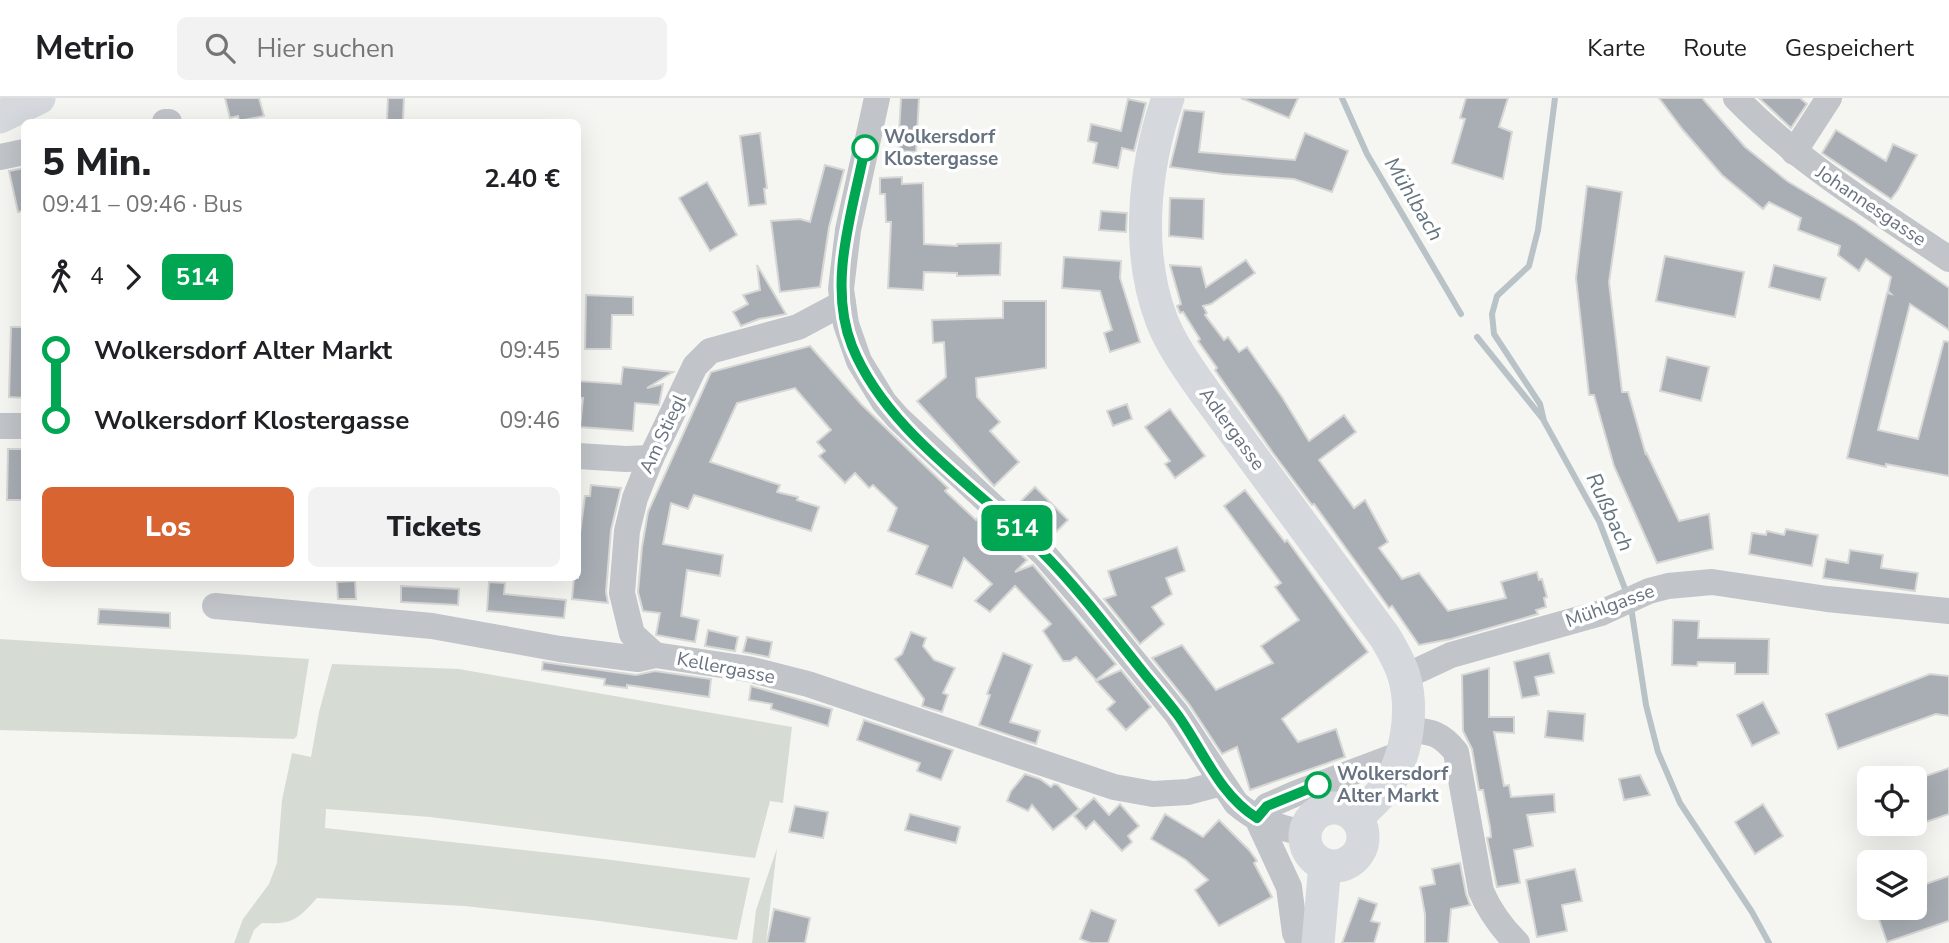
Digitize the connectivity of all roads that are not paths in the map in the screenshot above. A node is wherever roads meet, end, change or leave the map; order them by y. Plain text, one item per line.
1 (39, 98) edge
2 (877, 98) edge
3 (1168, 98) edge
4 (1737, 98) edge
5 (1829, 98) edge
6 (0, 117) edge
7 (1794, 152) junction
8 (21, 153) edge
9 (0, 157) edge
10 (1949, 259) edge
11 (843, 303) junction
12 (0, 426) edge
13 (21, 426) edge
14 (581, 456) edge
15 (651, 458) junction
16 (215, 606) dead end
17 (1949, 611) edge
18 (654, 655) junction
19 (1404, 677) junction
20 (1404, 742) junction
21 (1222, 783) junction
22 (1257, 818) junction
23 (1356, 818) junction
24 (1305, 833) junction
25 (1325, 864) junction
26 (1300, 943) edge
27 (1318, 943) edge
28 (1517, 943) edge

1 - 6 main road
2 - 11 street
3 - 19 main road, Adlergasse
4 - 7 street, Johannesgasse
5 - 7 street
7 - 10 street, Johannesgasse
8 - 9 street
11 - 15 street, Am Stiegl
11 - 21 street
12 - 13 street
14 - 15 street
15 - 18 street, Am Stiegl
16 - 18 street, Kellergasse
17 - 19 street, Mühlgasse
18 - 21 street, Kellergasse
19 - 20 main road, Adlergasse
20 - 22 street
20 - 23 main road, Adlergasse
20 - 28 street
21 - 22 street
22 - 24 street
22 - 26 street
23 - 24 main road
23 - 25 main road
24 - 25 main road
25 - 27 main road

